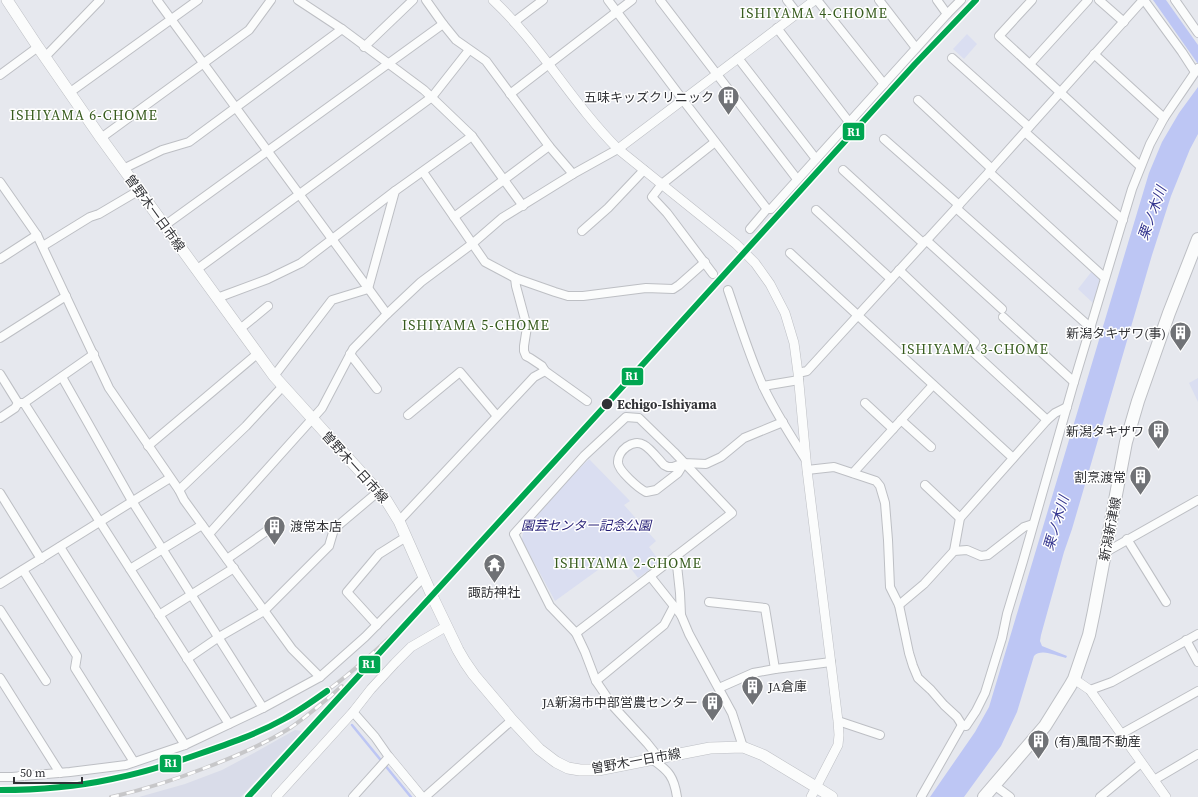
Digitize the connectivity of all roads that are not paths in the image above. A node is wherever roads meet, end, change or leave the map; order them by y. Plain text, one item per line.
1 (100, 0) edge
2 (157, 0) edge
3 (198, 0) edge
4 (271, 0) edge
5 (298, 0) edge
6 (413, 0) edge
7 (426, 0) edge
8 (493, 0) edge
9 (543, 0) edge
10 (608, 0) edge
11 (632, 0) edge
12 (660, 0) edge
13 (787, 0) edge
14 (816, 0) edge
15 (879, 0) edge
16 (937, 0) edge
17 (961, 0) edge
18 (1032, 0) edge
19 (1088, 0) edge
20 (1099, 0) edge
21 (1144, 0) edge
22 (1175, 0) edge
23 (10, 1) edge
24 (617, 12) junction
25 (798, 13) junction
26 (947, 14) junction
27 (171, 19) junction
28 (514, 22) junction
29 (1124, 22) junction
30 (443, 24) junction
31 (777, 28) junction
32 (342, 29) junction
33 (1198, 33) edge
34 (38, 47) junction
35 (364, 47) junction
36 (916, 48) junction
37 (469, 50) junction
38 (1094, 54) junction
39 (45, 57) junction
40 (738, 58) junction
41 (952, 58) dead end
42 (203, 63) junction
43 (387, 64) junction
44 (548, 64) junction
45 (1030, 64) junction
46 (1196, 70) edge
47 (0, 75) edge
48 (716, 75) junction
49 (884, 84) junction
50 (1060, 92) junction
51 (69, 93) junction
52 (510, 94) junction
53 (432, 97) junction
54 (683, 100) junction
55 (918, 100) dead end
56 (235, 107) junction
57 (1164, 118) junction
58 (849, 122) junction
59 (1027, 129) junction
60 (472, 136) junction
61 (101, 138) junction
62 (884, 139) dead end
63 (715, 142) junction
64 (549, 146) junction
65 (618, 149) junction
66 (268, 150) junction
67 (816, 159) junction
68 (1140, 166) junction
69 (122, 169) junction
70 (644, 170) junction
71 (843, 170) dead end
72 (990, 170) junction
73 (423, 172) junction
74 (573, 174) junction
75 (797, 179) junction
76 (503, 180) junction
77 (0, 182) edge
78 (662, 184) junction
79 (138, 191) junction
80 (395, 191) junction
81 (300, 195) junction
82 (523, 206) junction
83 (957, 206) junction
84 (767, 209) junction
85 (816, 210) dead end
86 (454, 217) junction
87 (1123, 220) junction
88 (164, 226) junction
89 (750, 229) dead end
90 (582, 231) dead end
91 (38, 235) junction
92 (332, 239) junction
93 (1198, 239) edge
94 (925, 242) junction
95 (472, 244) junction
96 (43, 246) junction
97 (790, 253) dead end
98 (0, 259) edge
99 (705, 262) junction
100 (196, 270) junction
101 (899, 270) junction
102 (713, 274) dead end
103 (515, 278) junction
104 (1105, 278) junction
105 (891, 279) junction
106 (368, 289) junction
107 (728, 290) dead end
108 (66, 296) junction
109 (217, 298) junction
110 (268, 306) dead end
111 (387, 314) junction
112 (858, 315) junction
113 (1090, 328) junction
114 (240, 329) junction
115 (0, 338) edge
116 (94, 354) junction
117 (257, 354) junction
118 (350, 354) junction
119 (545, 371) junction
120 (0, 374) edge
121 (274, 376) junction
122 (62, 377) junction
123 (798, 377) junction
124 (1074, 382) junction
125 (932, 385) junction
126 (283, 386) junction
127 (763, 386) junction
128 (377, 389) dead end
129 (587, 401) dead end
130 (21, 403) junction
131 (865, 403) dead end
132 (1067, 407) junction
133 (408, 415) dead end
134 (497, 416) junction
135 (0, 418) edge
136 (313, 419) junction
137 (901, 420) junction
138 (1047, 420) junction
139 (783, 422) junction
140 (893, 429) junction
141 (148, 446) junction
142 (931, 448) dead end
143 (1013, 458) junction
144 (684, 463) junction
145 (664, 465) junction
146 (807, 465) junction
147 (853, 473) junction
148 (170, 478) junction
149 (665, 484) junction
150 (925, 485) dead end
151 (179, 490) junction
152 (379, 491) junction
153 (0, 493) edge
154 (1198, 500) edge
155 (132, 501) junction
156 (960, 518) junction
157 (399, 521) junction
158 (100, 522) junction
159 (278, 523) dead end
160 (1033, 524) junction
161 (202, 525) junction
162 (209, 534) junction
163 (406, 537) junction
164 (1127, 539) junction
165 (60, 547) junction
166 (163, 549) junction
167 (954, 551) junction
168 (1106, 552) junction
169 (676, 556) junction
170 (41, 559) junction
171 (227, 559) junction
172 (234, 568) junction
173 (130, 569) junction
174 (23, 570) junction
175 (650, 576) junction
176 (424, 577) junction
177 (0, 584) edge
178 (191, 595) junction
179 (709, 602) dead end
180 (1166, 602) dead end
181 (674, 606) junction
182 (899, 606) junction
183 (0, 610) edge
184 (264, 611) junction
185 (159, 615) junction
186 (681, 615) junction
187 (377, 625) junction
188 (447, 626) junction
189 (576, 633) junction
190 (1198, 634) edge
191 (219, 637) junction
192 (1186, 640) junction
193 (187, 659) junction
194 (831, 662) junction
195 (1198, 662) edge
196 (775, 669) junction
197 (320, 677) junction
198 (0, 678) edge
199 (1074, 679) junction
200 (46, 681) dead end
201 (596, 681) junction
202 (718, 688) junction
203 (1090, 690) junction
204 (1198, 691) edge
205 (263, 708) junction
206 (352, 712) junction
207 (512, 720) junction
208 (838, 721) junction
209 (229, 724) junction
210 (962, 725) junction
211 (1121, 734) junction
212 (880, 735) dead end
213 (185, 745) junction
214 (744, 747) junction
215 (1198, 754) edge
216 (389, 757) junction
217 (656, 759) junction
218 (134, 762) junction
219 (1141, 763) junction
220 (60, 773) junction
221 (0, 777) edge
222 (1154, 780) junction
223 (994, 785) junction
224 (816, 787) junction
225 (276, 797) edge
226 (353, 797) edge
227 (422, 797) edge
228 (425, 797) edge
229 (677, 797) edge
230 (811, 797) edge
231 (832, 797) edge
232 (921, 797) edge
233 (984, 797) edge
234 (1010, 797) edge
235 (1100, 797) edge
236 (1166, 797) edge

1 - 39 street
2 - 27 street
3 - 27 street
4 - 42 street
5 - 32 street
6 - 35 street
7 - 30 street
8 - 28 street
9 - 28 street
10 - 24 street
11 - 24 street
12 - 48 street
13 - 25 street
14 - 25 street
14 - 49 street
15 - 36 street
16 - 26 street
17 - 26 street
18 - 45 street
19 - 45 street
20 - 29 street
21 - 29 street
21 - 46 street
22 - 33 street
23 - 34 main road, 曽野木一日市線
24 - 44 street
24 - 54 street
25 - 31 street
26 - 36 street
27 - 42 street
27 - 51 street
28 - 44 street
29 - 38 street
30 - 37 street
30 - 43 street
31 - 40 street
31 - 58 street
32 - 35 street
32 - 56 street
34 - 39 main road, 曽野木一日市線
34 - 47 street
35 - 43 street
36 - 49 street
37 - 52 street
37 - 53 street
38 - 50 street
38 - 57 street
39 - 51 main road, 曽野木一日市線
40 - 48 street
40 - 67 street
41 - 59 street
42 - 56 street
42 - 61 street
43 - 53 street
43 - 66 street
44 - 52 street
44 - 65 street
45 - 50 street
46 - 57 street
48 - 54 street
48 - 75 street
49 - 58 street
50 - 59 street
50 - 68 street
51 - 61 main road, 曽野木一日市線
52 - 64 street
53 - 60 street
53 - 81 street
54 - 63 street
54 - 65 street
55 - 72 street
56 - 66 street
56 - 69 street
57 - 68 street
58 - 67 street
59 - 72 street
59 - 87 street
60 - 73 street
60 - 76 street
61 - 69 main road, 曽野木一日市線
62 - 83 street
63 - 78 street
63 - 84 street
64 - 74 street
64 - 76 street
65 - 70 street
65 - 74 street
66 - 81 street
66 - 88 street
67 - 75 street
68 - 87 street
69 - 79 main road, 曽野木一日市線
70 - 78 street
70 - 90 street
71 - 94 street
72 - 83 street
72 - 104 street
73 - 80 street
73 - 86 street
74 - 82 street
75 - 84 street
76 - 82 street
76 - 86 street
77 - 91 street
78 - 99 street
78 - 123 street
79 - 88 main road, 曽野木一日市線
79 - 96 street
80 - 92 street
80 - 106 street
81 - 92 street
81 - 100 street
82 - 95 street
83 - 94 street
83 - 113 street
84 - 89 street
85 - 105 street
86 - 95 street
87 - 104 street
88 - 100 main road, 曽野木一日市線
91 - 96 street
91 - 98 street
92 - 106 street
92 - 109 street
93 - 168 main road, 新潟新津線
94 - 101 street
94 - 124 street
95 - 103 street
95 - 111 street
96 - 108 street
97 - 112 street
99 - 102 street
99 - 103 street
100 - 109 main road, 曽野木一日市線
101 - 105 street
101 - 138 street
103 - 119 street
104 - 113 street
105 - 112 street
106 - 111 street
106 - 121 street
107 - 127 street
108 - 115 street
108 - 116 street
109 - 114 main road, 曽野木一日市線
110 - 114 street
111 - 118 street
112 - 123 street
112 - 125 street
113 - 124 street
114 - 117 main road, 曽野木一日市線
116 - 122 street
116 - 141 street
117 - 121 main road, 曽野木一日市線
117 - 141 street
118 - 128 street
118 - 136 street
119 - 129 street
119 - 134 street
120 - 130 street
121 - 126 main road, 曽野木一日市線
122 - 130 street
122 - 155 street
123 - 127 street
123 - 146 street
124 - 132 street
125 - 137 street
125 - 143 street
126 - 136 main road, 曽野木一日市線
126 - 151 street
127 - 139 street
130 - 135 street
130 - 158 street
131 - 140 street
132 - 138 street
132 - 160 street
133 - 134 street
134 - 157 street
136 - 152 main road, 曽野木一日市線
136 - 162 street
137 - 140 street
137 - 142 street
138 - 143 street
139 - 144 street
139 - 146 street
140 - 147 street
141 - 148 street
143 - 156 street
144 - 145 street
144 - 149 street
144 - 169 street
144 - 189 street
145 - 149 street
145 - 149 street
146 - 147 street
146 - 194 street
147 - 182 street
148 - 151 street
148 - 155 street
150 - 156 street
151 - 161 street
152 - 157 main road, 曽野木一日市線
152 - 184 street
153 - 170 street
154 - 164 street
155 - 158 street
155 - 166 street
156 - 167 street
157 - 163 main road, 曽野木一日市線
158 - 165 street
158 - 173 street
159 - 171 street
160 - 167 street
160 - 210 street
161 - 162 street
161 - 166 street
162 - 171 street
163 - 176 main road, 曽野木一日市線
163 - 187 street
164 - 168 street
164 - 180 street
165 - 170 street
165 - 213 street
166 - 173 street
166 - 178 street
167 - 182 street
168 - 199 main road, 新潟新津線
169 - 175 street
169 - 186 street
170 - 174 street
171 - 172 street
172 - 178 street
172 - 184 street
173 - 185 street
174 - 177 street
174 - 218 street
175 - 181 street
175 - 189 street
176 - 187 street
176 - 188 main road, 曽野木一日市線
178 - 185 street
178 - 191 street
179 - 196 street
181 - 186 street
181 - 201 street
182 - 210 street
183 - 200 street
184 - 191 street
184 - 197 street
185 - 193 street
186 - 202 street
187 - 197 street
188 - 206 street
188 - 207 main road, 曽野木一日市線
189 - 201 street
190 - 192 street
191 - 193 street
191 - 205 street
192 - 195 street
192 - 203 street
193 - 209 street
194 - 196 street
194 - 208 street
196 - 202 street
197 - 205 street
198 - 220 street
199 - 203 street
199 - 223 main road, 新潟新津線
201 - 217 street
202 - 214 street
203 - 211 street
204 - 211 street
205 - 209 street
206 - 216 street
206 - 225 street
207 - 217 main road, 曽野木一日市線
207 - 228 street
208 - 212 street
208 - 224 street
209 - 213 street
210 - 232 street
211 - 219 street
213 - 218 street
214 - 217 main road, 曽野木一日市線
214 - 224 main road, 曽野木一日市線
215 - 222 street
216 - 226 street
216 - 227 street
217 - 229 street
218 - 220 street
219 - 222 street
219 - 235 street
220 - 221 street
222 - 236 street
223 - 233 main road, 新潟新津線
223 - 234 street
224 - 230 street
224 - 231 main road, 曽野木一日市線

